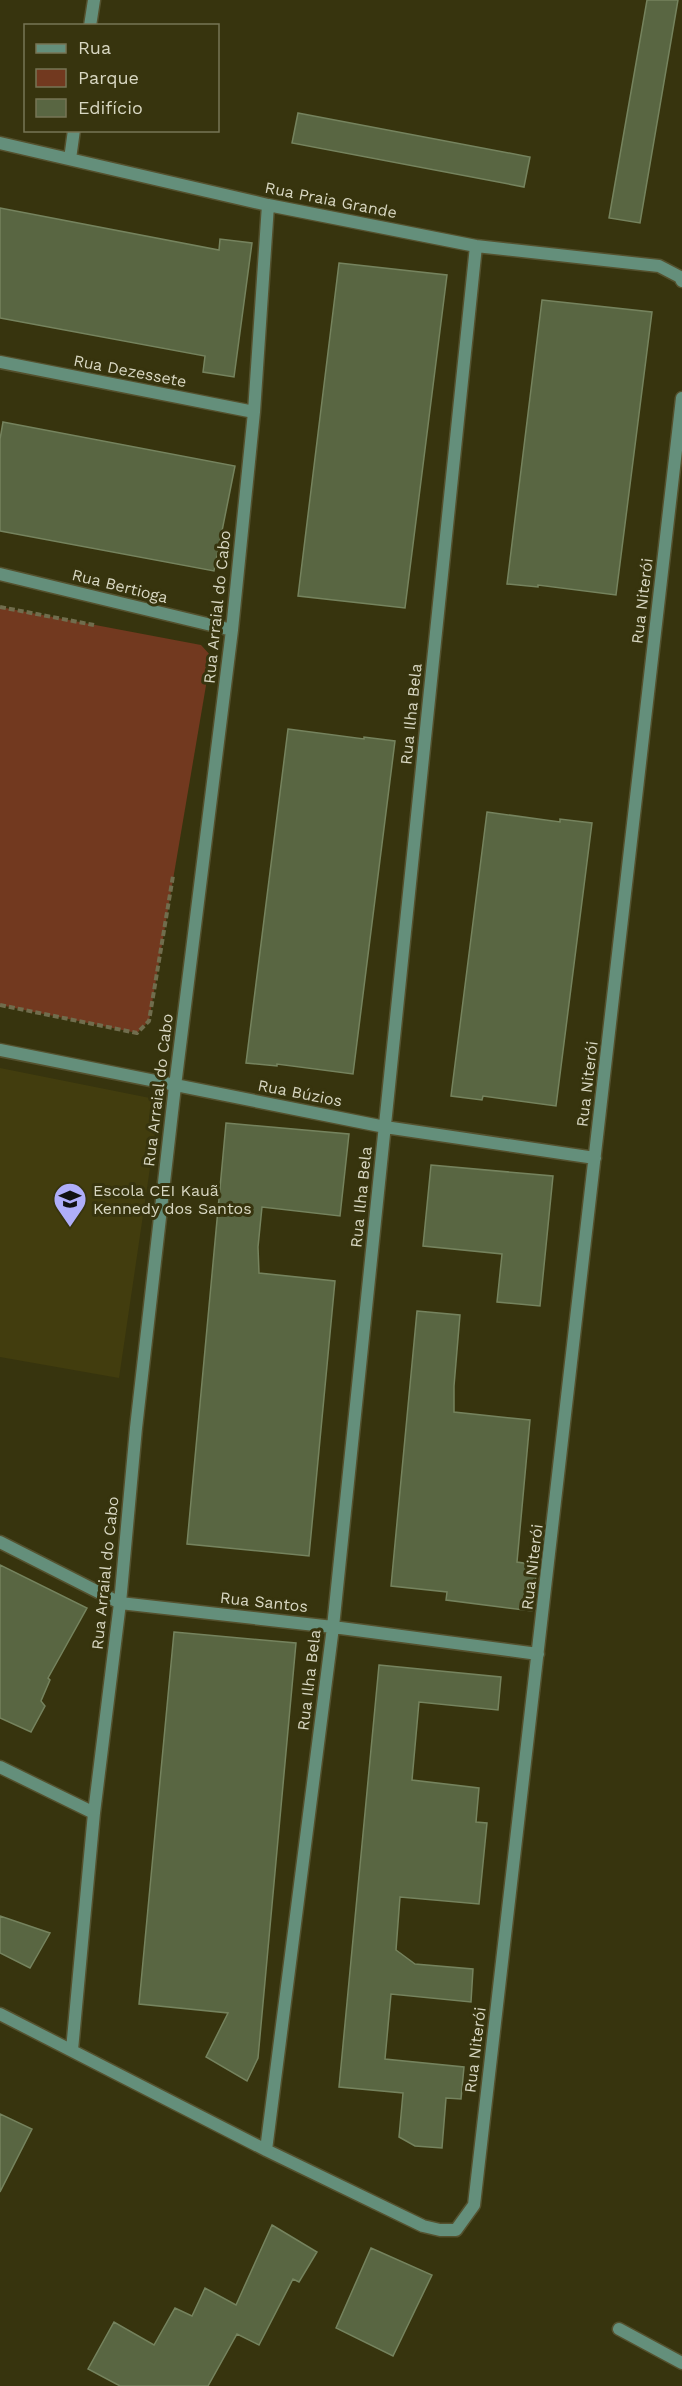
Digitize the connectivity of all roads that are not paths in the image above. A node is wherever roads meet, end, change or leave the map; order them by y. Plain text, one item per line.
1 (94, 0) edge
2 (90, 24) edge
3 (74, 132) edge
4 (0, 143) edge
5 (70, 159) junction
6 (268, 205) junction
7 (476, 246) junction
8 (682, 281) edge
9 (0, 363) edge
10 (682, 398) edge
11 (254, 412) junction
12 (0, 574) edge
13 (232, 630) junction
14 (0, 1050) edge
15 (175, 1086) junction
16 (385, 1127) junction
17 (595, 1158) junction
18 (0, 1542) edge
19 (120, 1603) junction
20 (333, 1627) junction
21 (538, 1654) junction
22 (0, 1767) edge
23 (94, 1813) junction
24 (0, 2014) edge
25 (72, 2050) junction
26 (266, 2151) junction
27 (619, 2329) dead end
28 (682, 2363) edge

1 - 2 street
3 - 5 street
4 - 5 street, Rua Praia Grande
5 - 6 street, Rua Praia Grande
6 - 7 street, Rua Praia Grande
6 - 11 street, Rua Arraial do Cabo
7 - 8 street, Rua Praia Grande
7 - 16 street, Rua Ilha Bela
9 - 11 street, Rua Dezessete
10 - 17 street, Rua Niterói
11 - 13 street, Rua Arraial do Cabo
12 - 13 street, Rua Bertioga
13 - 15 street, Rua Arraial do Cabo
14 - 15 street, Rua Búzios
15 - 16 street, Rua Búzios
15 - 19 street, Rua Arraial do Cabo
16 - 17 street, Rua Búzios
16 - 20 street, Rua Ilha Bela
17 - 21 street, Rua Niterói
18 - 19 street, Rua Santos
19 - 20 street, Rua Santos
19 - 23 street, Rua Arraial do Cabo
20 - 21 street, Rua Santos
20 - 26 street, Rua Ilha Bela
21 - 26 street, Rua Niterói
22 - 23 street
23 - 25 street, Rua Arraial do Cabo
24 - 25 street, Rua Niterói
25 - 26 street, Rua Niterói
27 - 28 street

